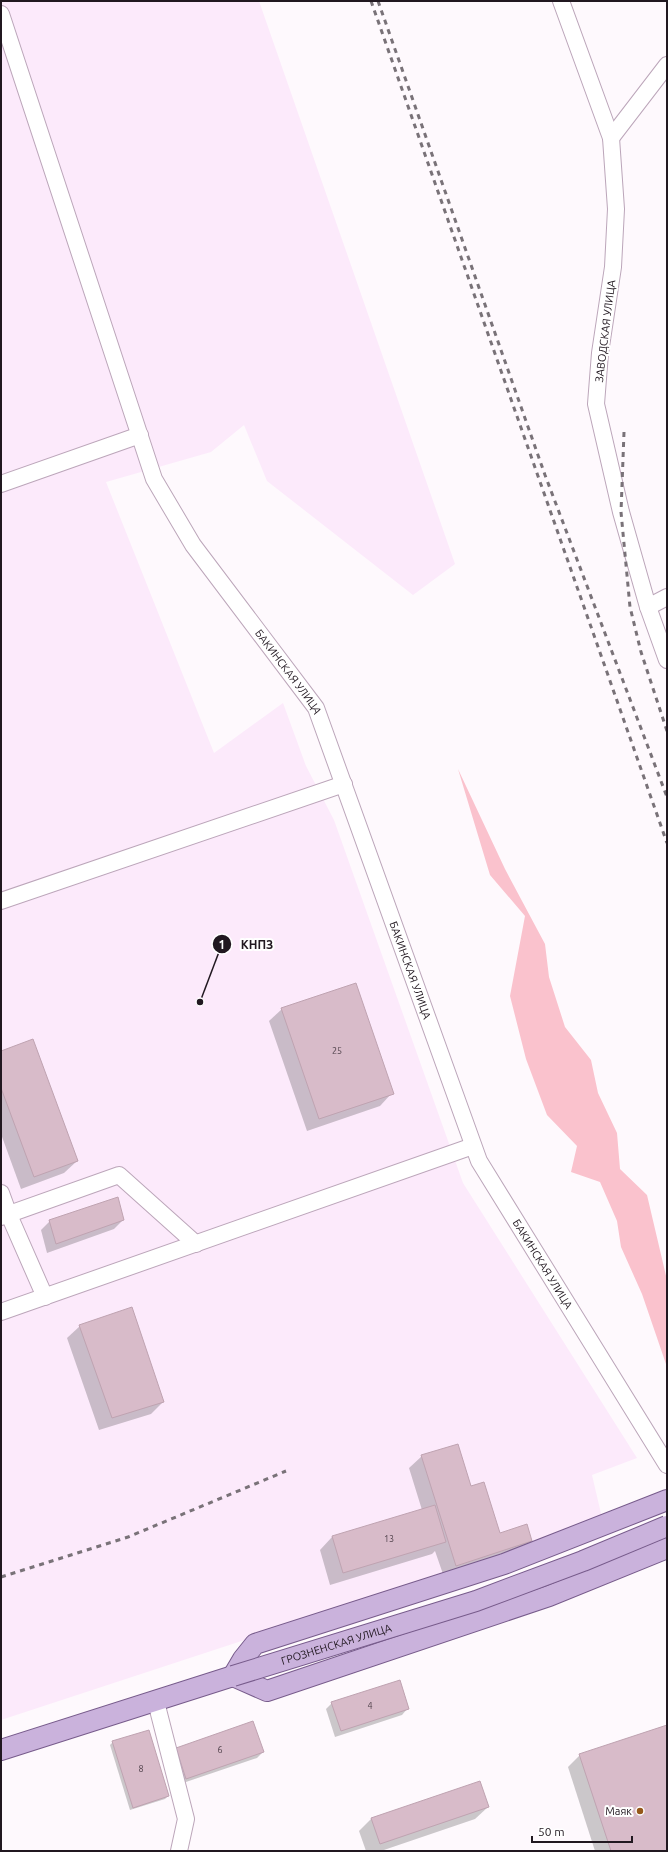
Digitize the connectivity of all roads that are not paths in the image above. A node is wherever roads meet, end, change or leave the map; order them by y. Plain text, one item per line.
1 (561, 1) edge
2 (1, 14) edge
3 (667, 65) edge
4 (611, 138) junction
5 (140, 435) junction
6 (1, 484) edge
7 (667, 597) edge
8 (648, 606) junction
9 (667, 660) edge
10 (344, 784) junction
11 (1, 901) edge
12 (473, 1146) junction
13 (1, 1193) edge
14 (5, 1216) edge
15 (196, 1244) junction
16 (45, 1297) junction
17 (1, 1312) edge
18 (667, 1465) edge
19 (667, 1500) edge
20 (606, 1525) junction
21 (667, 1526) edge
22 (667, 1533) edge
23 (667, 1548) edge
24 (233, 1676) junction
25 (156, 1702) junction
26 (1, 1750) edge
27 (179, 1851) edge

1 - 4 street, ЗАВОДСКАЯ УЛИЦА
2 - 5 street, БАКИНСКАЯ УЛИЦА
3 - 4 street
4 - 8 street, ЗАВОДСКАЯ УЛИЦА
5 - 6 street
5 - 10 street, БАКИНСКАЯ УЛИЦА
7 - 8 street
8 - 9 street, ЗАВОДСКАЯ УЛИЦА
10 - 11 street
10 - 12 street, БАКИНСКАЯ УЛИЦА
12 - 15 street
12 - 18 street, БАКИНСКАЯ УЛИЦА
13 - 14 street
14 - 15 street
14 - 16 street
15 - 16 street
16 - 17 street
19 - 20 main road
20 - 22 main road
20 - 24 main road
21 - 24 main road, ГРОЗНЕНСКАЯ УЛИЦА, bridge
23 - 24 main road
24 - 25 main road, ГРОЗНЕНСКАЯ УЛИЦА
25 - 26 main road, ГРОЗНЕНСКАЯ УЛИЦА
25 - 27 street

